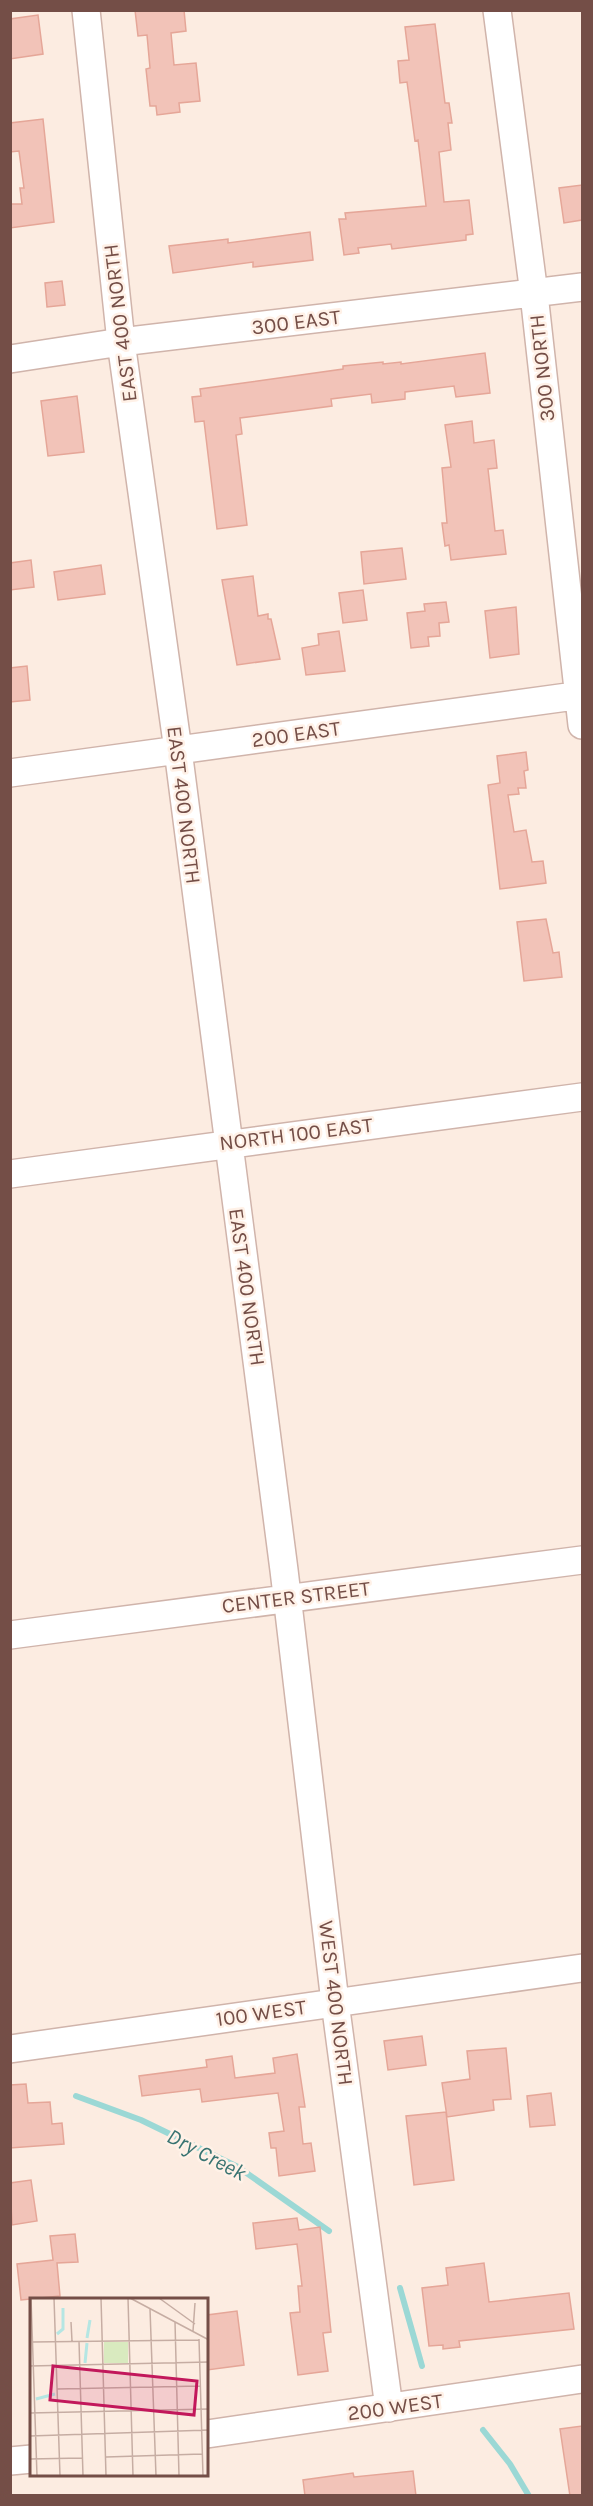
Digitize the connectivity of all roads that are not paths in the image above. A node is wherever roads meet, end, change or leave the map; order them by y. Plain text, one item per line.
1 (86, 10) edge
2 (497, 10) edge
3 (582, 287) edge
4 (534, 294) junction
5 (121, 342) junction
6 (10, 358) edge
7 (581, 695) edge
8 (582, 725) edge
9 (178, 750) junction
10 (10, 773) edge
11 (582, 1097) edge
12 (228, 1143) junction
13 (10, 1174) edge
14 (582, 1560) edge
15 (288, 1598) junction
16 (10, 1635) edge
17 (582, 1968) edge
18 (335, 2002) junction
19 (10, 2049) edge
20 (582, 2379) edge
21 (389, 2408) junction
22 (208, 2434) edge
23 (30, 2458) edge
24 (10, 2462) edge

1 - 5 street, EAST 400 NORTH
2 - 4 street, 300 NORTH
3 - 4 street, 300 EAST
4 - 5 street, 300 EAST
4 - 7 street, 300 NORTH
5 - 6 street, 300 EAST
5 - 9 street, EAST 400 NORTH
7 - 8 street, 300 NORTH
7 - 9 street, 200 EAST
9 - 10 street, 200 EAST
9 - 12 street, EAST 400 NORTH
11 - 12 street, NORTH 100 EAST
12 - 13 street, NORTH 100 EAST
12 - 15 street, EAST 400 NORTH
14 - 15 street, CENTER STREET
15 - 16 street, CENTER STREET
15 - 18 street, WEST 400 NORTH
17 - 18 street, 100 WEST
18 - 19 street, 100 WEST
18 - 21 street, WEST 400 NORTH
20 - 21 street, 200 WEST
21 - 22 street, 200 WEST
23 - 24 street

